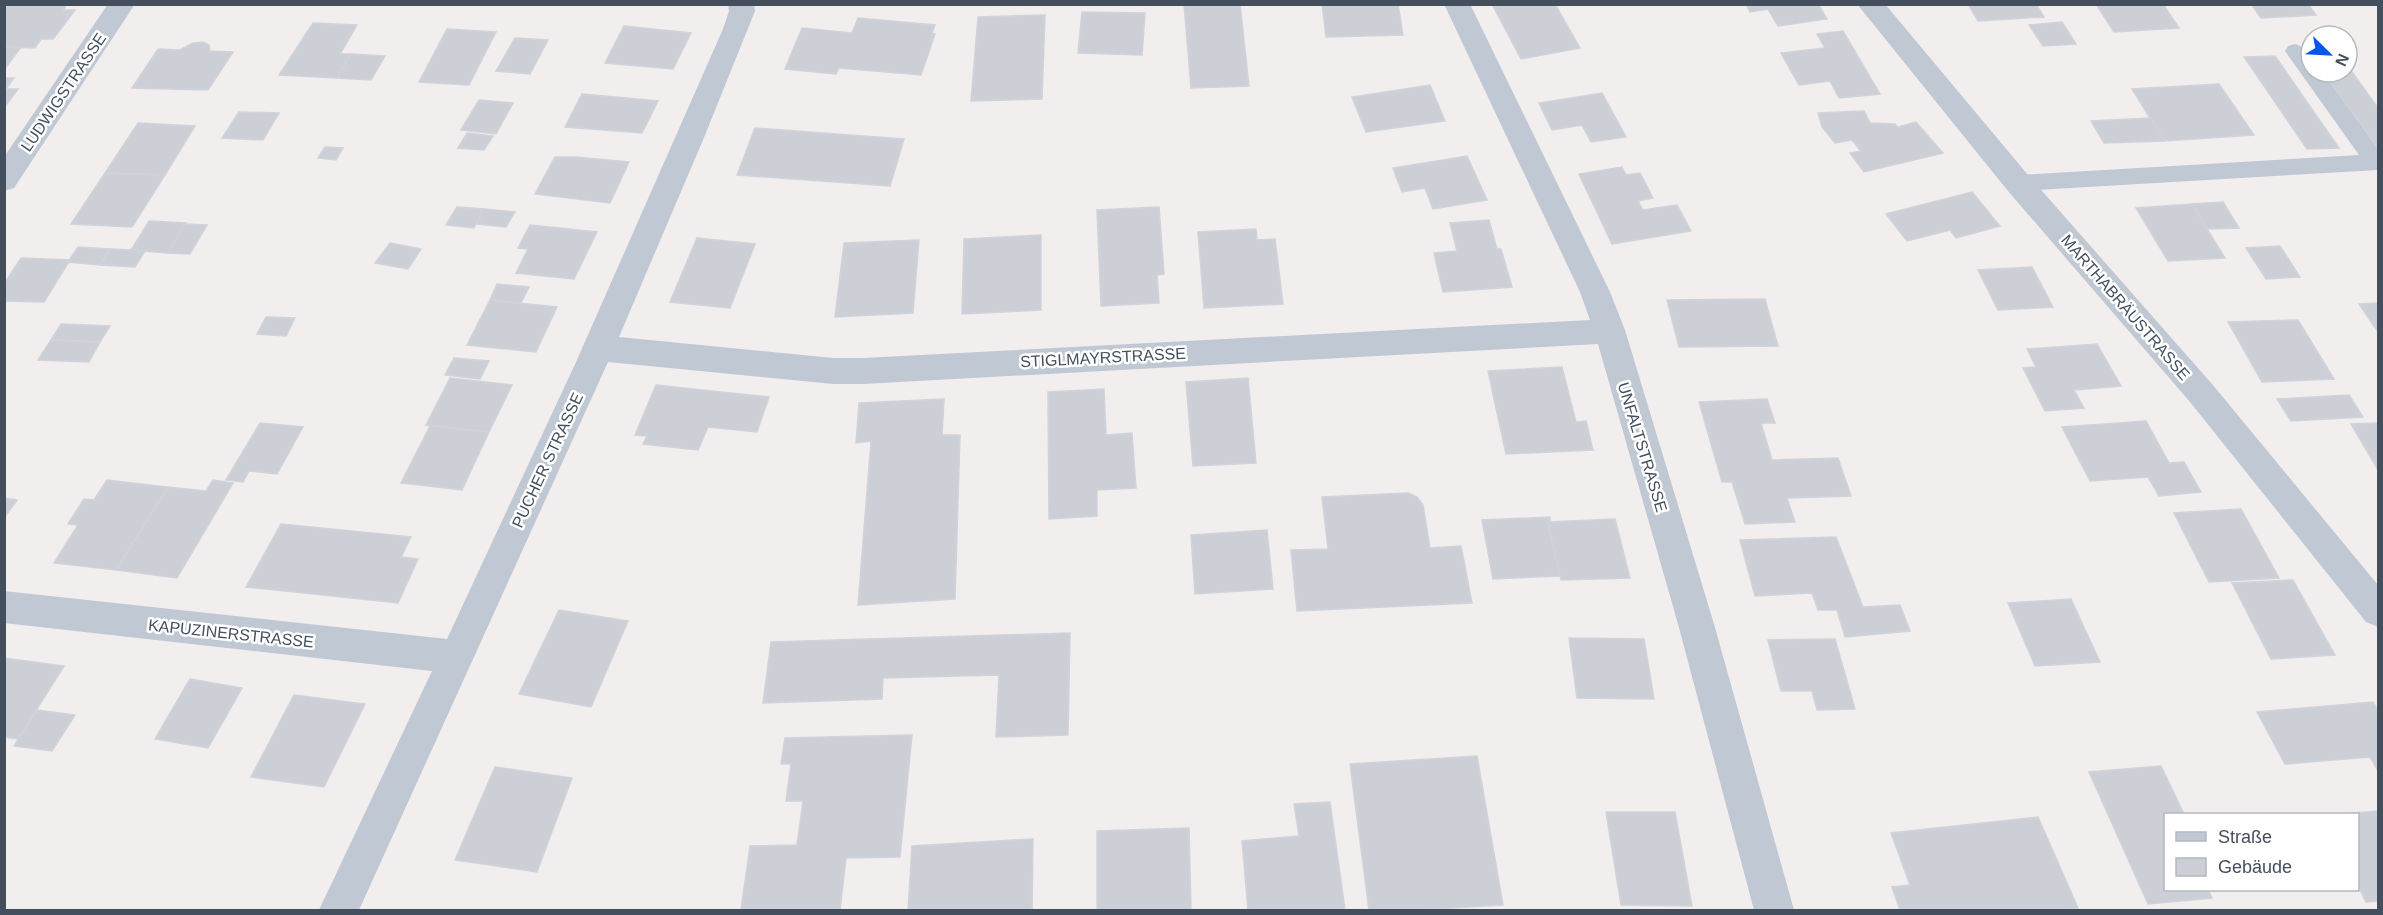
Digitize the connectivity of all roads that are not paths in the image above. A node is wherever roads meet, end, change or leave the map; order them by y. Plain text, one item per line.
1 (122, 4) edge
2 (741, 4) edge
3 (1457, 4) edge
4 (1870, 4) edge
5 (2295, 51) dead end
6 (2377, 162) edge
7 (4, 180) edge
8 (2018, 183) junction
9 (1609, 330) junction
10 (597, 348) junction
11 (4, 607) edge
12 (2379, 611) edge
13 (457, 658) junction
14 (339, 910) edge
15 (1774, 910) edge

1 - 7 street, LUDWIGSTRASSE
2 - 10 street, PUCHER STRASSE
3 - 9 street, UNFALTSTRASSE
4 - 8 street, MARTHABRÄUSTRASSE
5 - 6 lane
6 - 8 lane
8 - 12 street, MARTHABRÄUSTRASSE
9 - 10 street, STIGLMAYRSTRASSE
9 - 15 street, UNFALTSTRASSE
10 - 13 street, PUCHER STRASSE
11 - 13 street, KAPUZINERSTRASSE
13 - 14 street, PUCHER STRASSE

